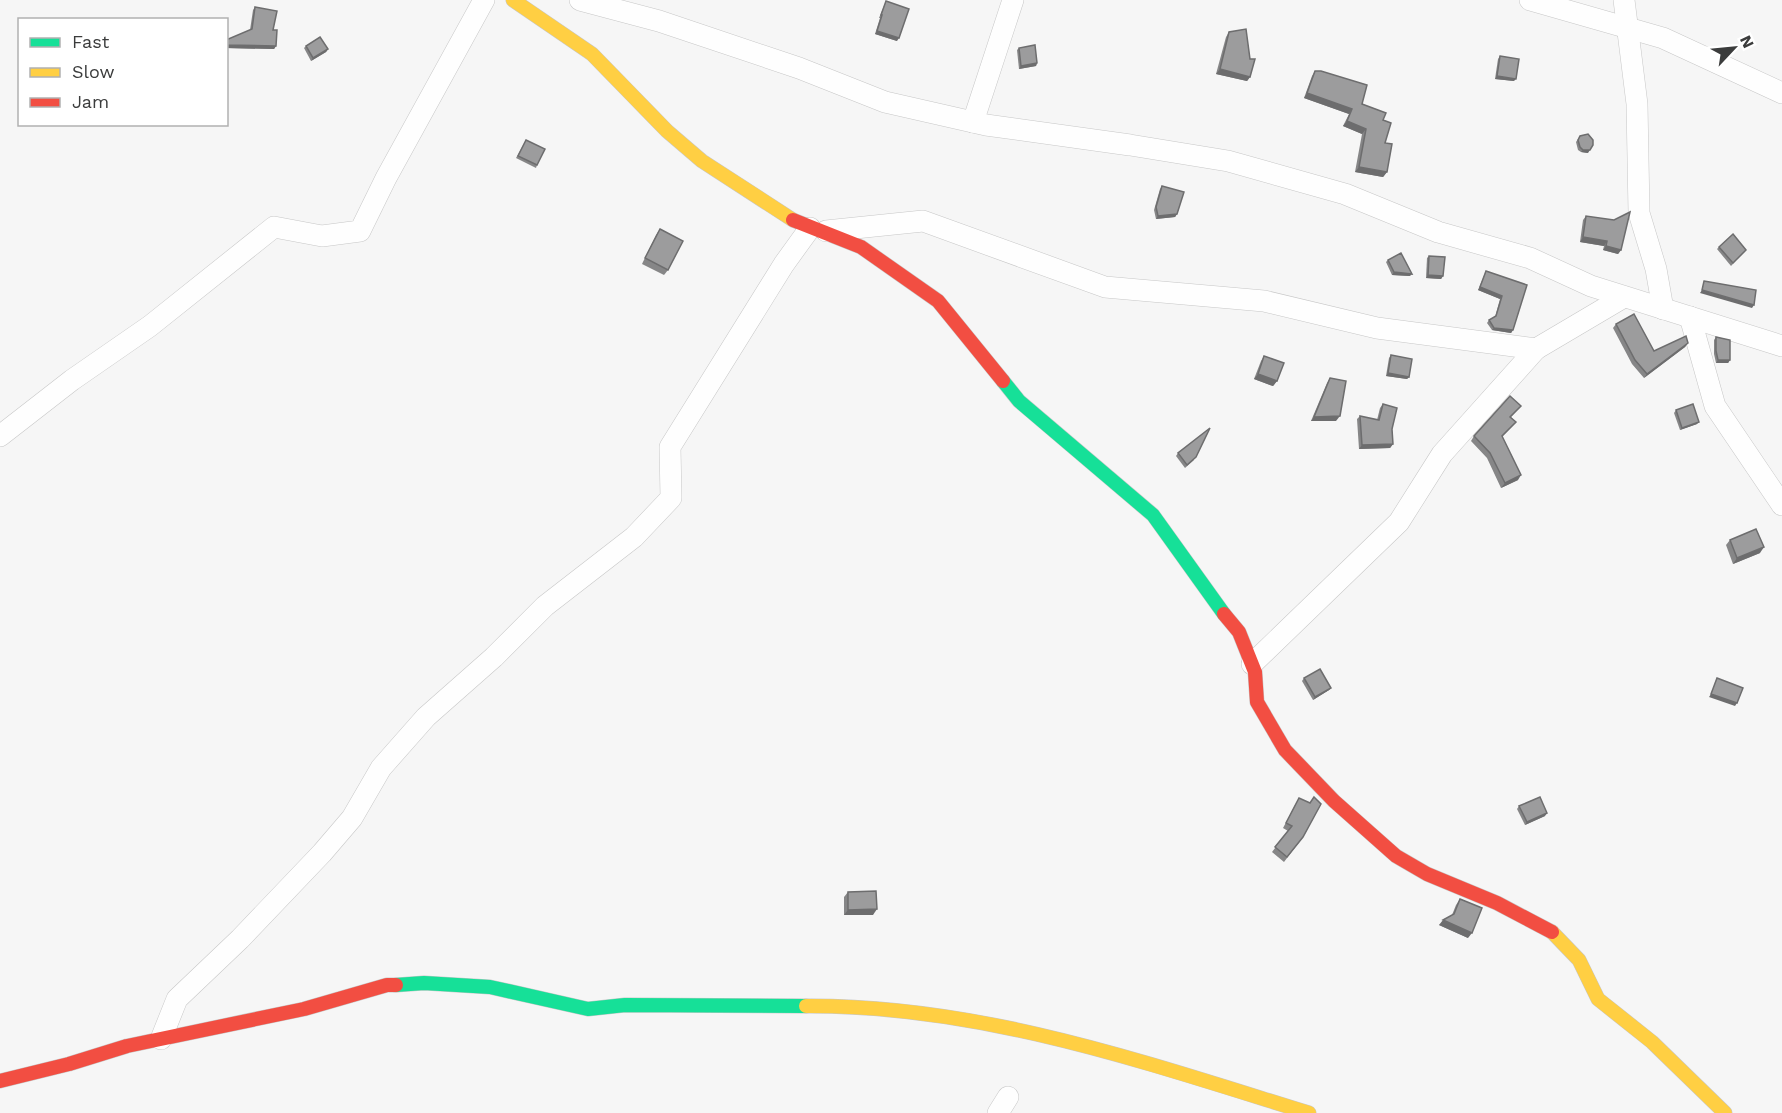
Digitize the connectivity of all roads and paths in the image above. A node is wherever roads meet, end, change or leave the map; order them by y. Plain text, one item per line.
1 (484, 0) edge
2 (513, 0) edge
3 (580, 0) edge
4 (1013, 0) edge
5 (1530, 0) edge
6 (1624, 0) edge
7 (1627, 27) junction
8 (1782, 93) edge
9 (972, 122) junction
10 (815, 230) junction
11 (1624, 297) junction
12 (1663, 309) junction
13 (1690, 317) junction
14 (1782, 346) edge
15 (1536, 349) junction
16 (0, 436) edge
17 (1782, 505) edge
18 (1251, 664) junction
19 (161, 1039) junction
20 (0, 1081) edge
21 (1309, 1113) edge
22 (1725, 1113) edge

1 - 16 street
2 - 10 street
3 - 9 street
4 - 9 street
5 - 7 street
6 - 7 street
7 - 8 street
7 - 12 street
9 - 11 street
10 - 15 street
10 - 18 street
10 - 19 street
11 - 12 street
11 - 15 street
12 - 13 street
13 - 14 street
13 - 17 street
15 - 18 street
18 - 22 street
19 - 20 street
19 - 21 street

